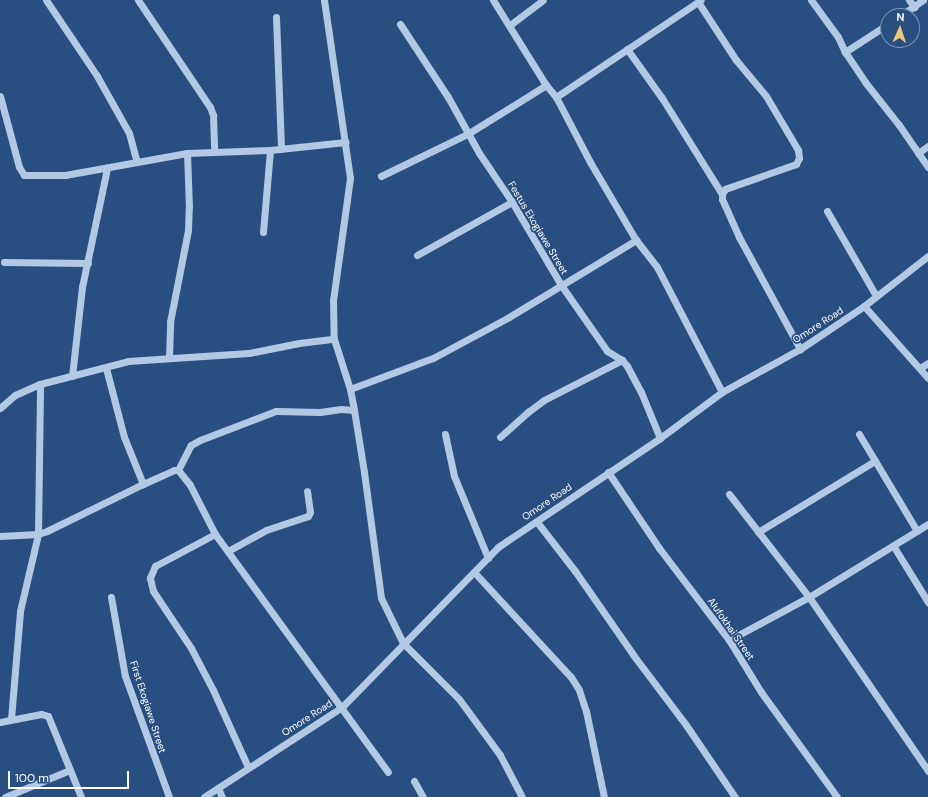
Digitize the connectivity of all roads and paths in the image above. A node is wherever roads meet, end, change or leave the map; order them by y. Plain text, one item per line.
1 (46, 0) edge
2 (138, 0) edge
3 (324, 0) edge
4 (493, 0) edge
5 (543, 0) edge
6 (811, 0) edge
7 (909, 0) edge
8 (923, 0) edge
9 (699, 1) edge
10 (914, 7) joint
11 (276, 16) dead end
12 (400, 24) dead end
13 (510, 25) junction
14 (880, 29) edge
15 (627, 49) junction
16 (845, 52) junction
17 (546, 85) junction
18 (0, 96) edge
19 (556, 97) junction
20 (469, 133) junction
21 (346, 142) junction
22 (928, 146) edge
23 (281, 149) junction
24 (270, 150) junction
25 (214, 152) junction
26 (918, 153) junction
27 (187, 154) junction
28 (136, 162) junction
29 (928, 167) edge
30 (107, 168) junction
31 (381, 176) dead end
32 (722, 194) junction
33 (512, 202) junction
34 (827, 211) dead end
35 (263, 232) dead end
36 (636, 240) junction
37 (417, 254) dead end
38 (928, 256) edge
39 (4, 262) dead end
40 (88, 262) junction
41 (561, 286) junction
42 (876, 296) junction
43 (864, 306) junction
44 (334, 339) junction
45 (800, 349) junction
46 (169, 357) junction
47 (622, 360) junction
48 (928, 363) edge
49 (106, 368) junction
50 (920, 368) junction
51 (72, 376) junction
52 (928, 378) edge
53 (40, 384) junction
54 (350, 389) junction
55 (722, 392) junction
56 (0, 408) edge
57 (354, 410) junction
58 (445, 434) dead end
59 (859, 434) dead end
60 (500, 437) dead end
61 (660, 438) junction
62 (875, 461) junction
63 (178, 470) junction
64 (608, 472) junction
65 (143, 484) junction
66 (307, 490) dead end
67 (729, 494) dead end
68 (536, 522) junction
69 (928, 524) edge
70 (758, 532) junction
71 (917, 532) junction
72 (38, 534) junction
73 (215, 534) junction
74 (0, 536) edge
75 (894, 547) junction
76 (228, 551) junction
77 (488, 558) junction
78 (474, 572) junction
79 (110, 597) dead end
80 (809, 597) junction
81 (928, 602) edge
82 (729, 640) junction
83 (403, 643) junction
84 (342, 707) junction
85 (11, 719) junction
86 (0, 722) edge
87 (248, 767) junction
88 (70, 770) junction
89 (928, 771) edge
90 (388, 772) dead end
91 (414, 781) dead end
92 (218, 788) junction
93 (5, 797) edge
94 (82, 797) edge
95 (169, 797) edge
96 (204, 797) edge
97 (222, 797) edge
98 (423, 797) edge
99 (522, 797) edge
100 (604, 797) edge
101 (735, 797) edge
102 (837, 797) edge

1 - 28 street
2 - 25 street
3 - 21 street
4 - 13 street
5 - 13 street
6 - 16 street
7 - 10 street
8 - 10 street
9 - 15 street
9 - 32 street
11 - 23 street
12 - 20 street, Festus Ekogiawe Street
13 - 17 street
14 - 16 street
15 - 19 street
15 - 32 street
16 - 26 street
17 - 19 street
17 - 20 street
18 - 30 street
19 - 36 street
20 - 31 street
20 - 33 street, Festus Ekogiawe Street
21 - 23 street
21 - 44 street
22 - 26 street
23 - 24 street
24 - 25 street
24 - 35 street
25 - 27 street
26 - 29 street
27 - 28 street
27 - 46 street
28 - 30 street
30 - 40 street
32 - 45 street
33 - 37 street
33 - 41 street, Festus Ekogiawe Street
34 - 42 street
36 - 41 street
36 - 55 street
38 - 42 street, Omore Road
39 - 40 street
40 - 51 street
41 - 47 street, Festus Ekogiawe Street
41 - 54 street
42 - 43 street, Omore Road
43 - 45 street, Omore Road
43 - 50 street
44 - 46 street
44 - 54 street
45 - 55 street, Omore Road
46 - 49 street
47 - 60 street
47 - 61 street, Festus Ekogiawe Street
48 - 50 street
49 - 51 street
49 - 65 street
50 - 52 street
51 - 53 street
53 - 56 street
53 - 72 street
54 - 57 street
55 - 61 street, Omore Road
57 - 63 street
57 - 83 street
58 - 77 street
59 - 62 street
61 - 64 street, Omore Road
62 - 70 street
62 - 71 street
63 - 65 street
63 - 73 street
64 - 68 street, Omore Road
64 - 82 street, Alufokhai Street
65 - 72 street
66 - 76 street
67 - 70 street
68 - 77 street, Omore Road
68 - 101 street
69 - 71 street
70 - 80 street
71 - 75 street
72 - 74 street
72 - 85 street
73 - 76 street
73 - 87 street
75 - 80 street
75 - 81 street
76 - 84 street
77 - 78 street, Omore Road
78 - 83 street, Omore Road
78 - 100 street
79 - 95 street, First Ekogiawe Street
80 - 82 street
80 - 89 street
82 - 102 street, Alufokhai Street
83 - 84 street, Omore Road
83 - 99 street
84 - 87 street, Omore Road
84 - 90 street
85 - 86 street
85 - 88 street
87 - 92 street, Omore Road
88 - 93 street
88 - 94 street
91 - 98 street
92 - 96 street, Omore Road
92 - 97 street

